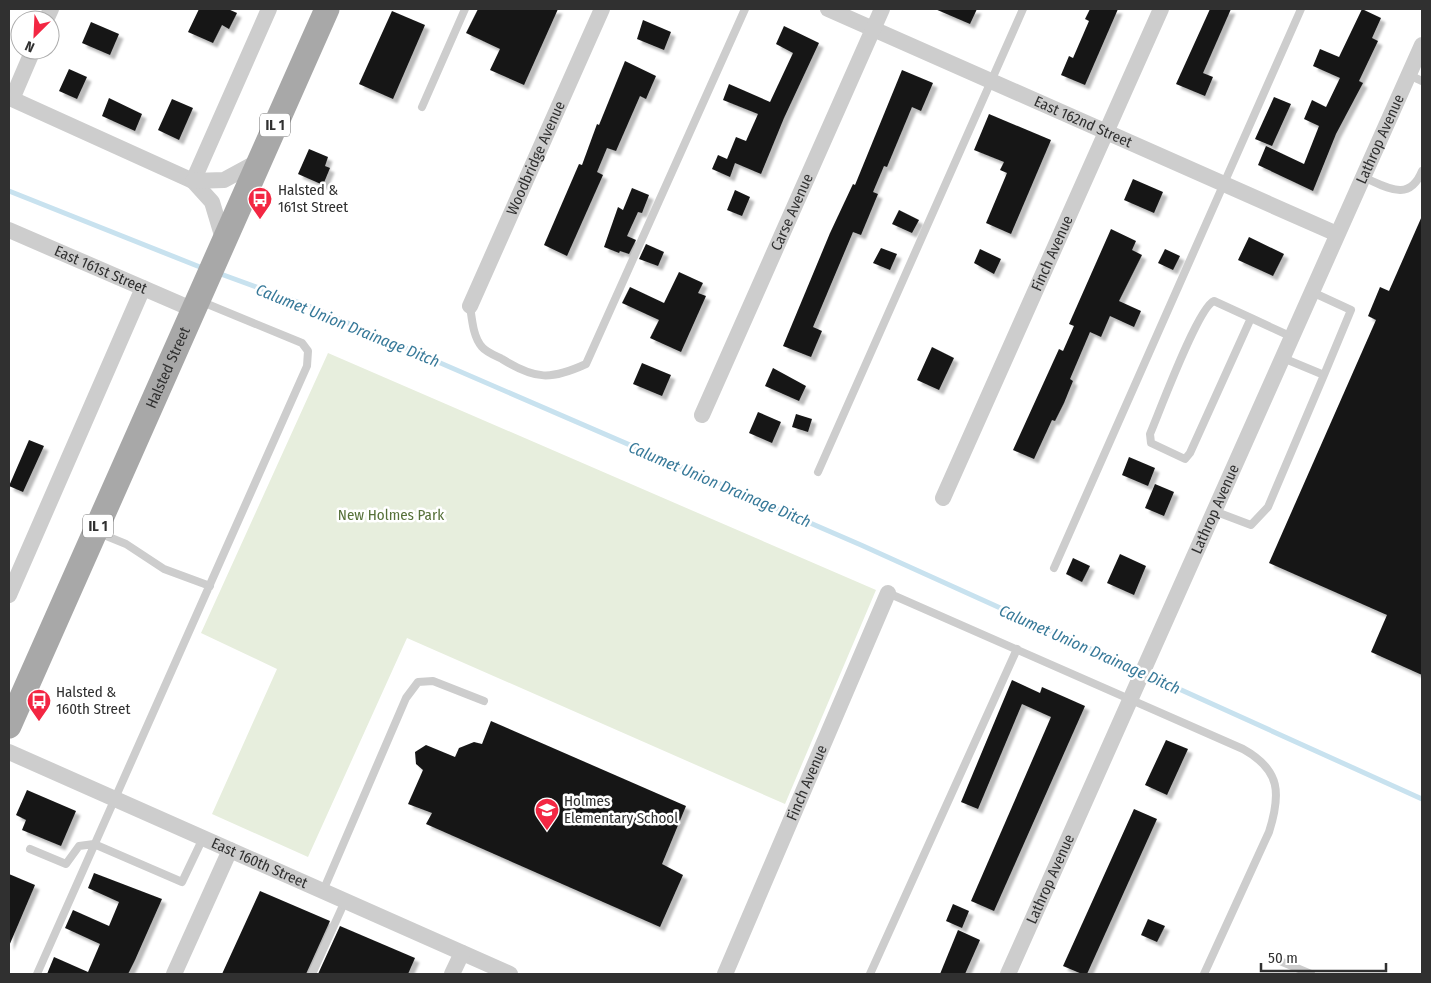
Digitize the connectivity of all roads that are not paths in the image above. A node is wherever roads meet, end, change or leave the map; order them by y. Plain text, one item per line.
1 (269, 9) edge
2 (327, 9) edge
3 (465, 9) edge
4 (602, 9) edge
5 (745, 9) edge
6 (828, 9) edge
7 (882, 9) edge
8 (1023, 9) edge
9 (1161, 9) edge
10 (1301, 9) edge
11 (873, 29) junction
12 (1422, 45) edge
13 (29, 60) edge
14 (1416, 78) edge
15 (990, 81) junction
16 (422, 107) dead end
17 (1106, 132) junction
18 (259, 162) junction
19 (1422, 171) edge
20 (1364, 177) junction
21 (193, 181) junction
22 (1224, 184) junction
23 (9, 230) edge
24 (1337, 234) junction
25 (224, 242) junction
26 (143, 288) junction
27 (1312, 292) junction
28 (196, 305) junction
29 (470, 306) joint
30 (1251, 318) junction
31 (1292, 337) junction
32 (1283, 358) junction
33 (1324, 376) junction
34 (702, 415) dead end
35 (818, 472) dead end
36 (943, 498) dead end
37 (1214, 511) junction
38 (96, 532) junction
39 (1054, 568) dead end
40 (210, 586) junction
41 (888, 593) joint
42 (9, 595) edge
43 (1017, 649) junction
44 (1133, 693) junction
45 (484, 701) dead end
46 (9, 726) edge
47 (9, 752) edge
48 (114, 799) junction
49 (202, 838) junction
50 (94, 844) junction
51 (30, 849) dead end
52 (230, 850) junction
53 (323, 891) junction
54 (345, 901) junction
55 (462, 953) junction
56 (1280, 961) dead end
57 (37, 974) edge
58 (174, 974) edge
59 (312, 974) edge
60 (452, 974) edge
61 (510, 974) edge
62 (725, 974) edge
63 (870, 974) edge
64 (1008, 974) edge
65 (1204, 974) edge
66 (1312, 974) edge

1 - 21 street
2 - 18 main road, Halsted Street / IL 1
3 - 16 lane
4 - 29 street, Woodbridge Avenue
5 - 29 lane
6 - 11 street, East 162nd Street
7 - 11 street, Carse Avenue
8 - 15 lane
9 - 17 street, Finch Avenue
10 - 22 lane
11 - 15 street, East 162nd Street
11 - 34 street, Carse Avenue
12 - 14 street, Lathrop Avenue
13 - 21 street
14 - 20 street, Lathrop Avenue
15 - 17 street, East 162nd Street
15 - 35 lane
17 - 22 street, East 162nd Street
17 - 36 street, Finch Avenue
18 - 21 street
18 - 25 main road, Halsted Street / IL 1
19 - 20 lane
20 - 24 street, Lathrop Avenue
21 - 25 street
22 - 24 street, East 162nd Street
22 - 39 lane
23 - 26 street, East 161st Street
24 - 27 street, Lathrop Avenue
25 - 28 main road, Halsted Street / IL 1
26 - 28 street, East 161st Street
26 - 42 street
27 - 31 street, Lathrop Avenue
27 - 33 lane
28 - 38 main road, Halsted Street / IL 1
28 - 40 lane
30 - 30 lane
30 - 31 lane
31 - 32 street, Lathrop Avenue
32 - 33 lane
32 - 37 street, Lathrop Avenue
33 - 37 lane
37 - 44 street, Lathrop Avenue
38 - 40 lane
38 - 46 main road, Halsted Street / IL 1
40 - 48 lane
41 - 43 lane
41 - 62 street, Finch Avenue
43 - 44 lane
43 - 63 lane
44 - 64 street, Lathrop Avenue
44 - 65 lane
45 - 53 lane
47 - 48 street, East 160th Street
48 - 49 street, East 160th Street
48 - 50 lane
49 - 50 lane
49 - 52 street, East 160th Street
50 - 51 lane
50 - 57 lane
52 - 53 street, East 160th Street
52 - 58 street
53 - 54 street, East 160th Street
54 - 55 street, East 160th Street
54 - 59 lane
55 - 60 street
55 - 61 street, East 160th Street
56 - 66 lane

